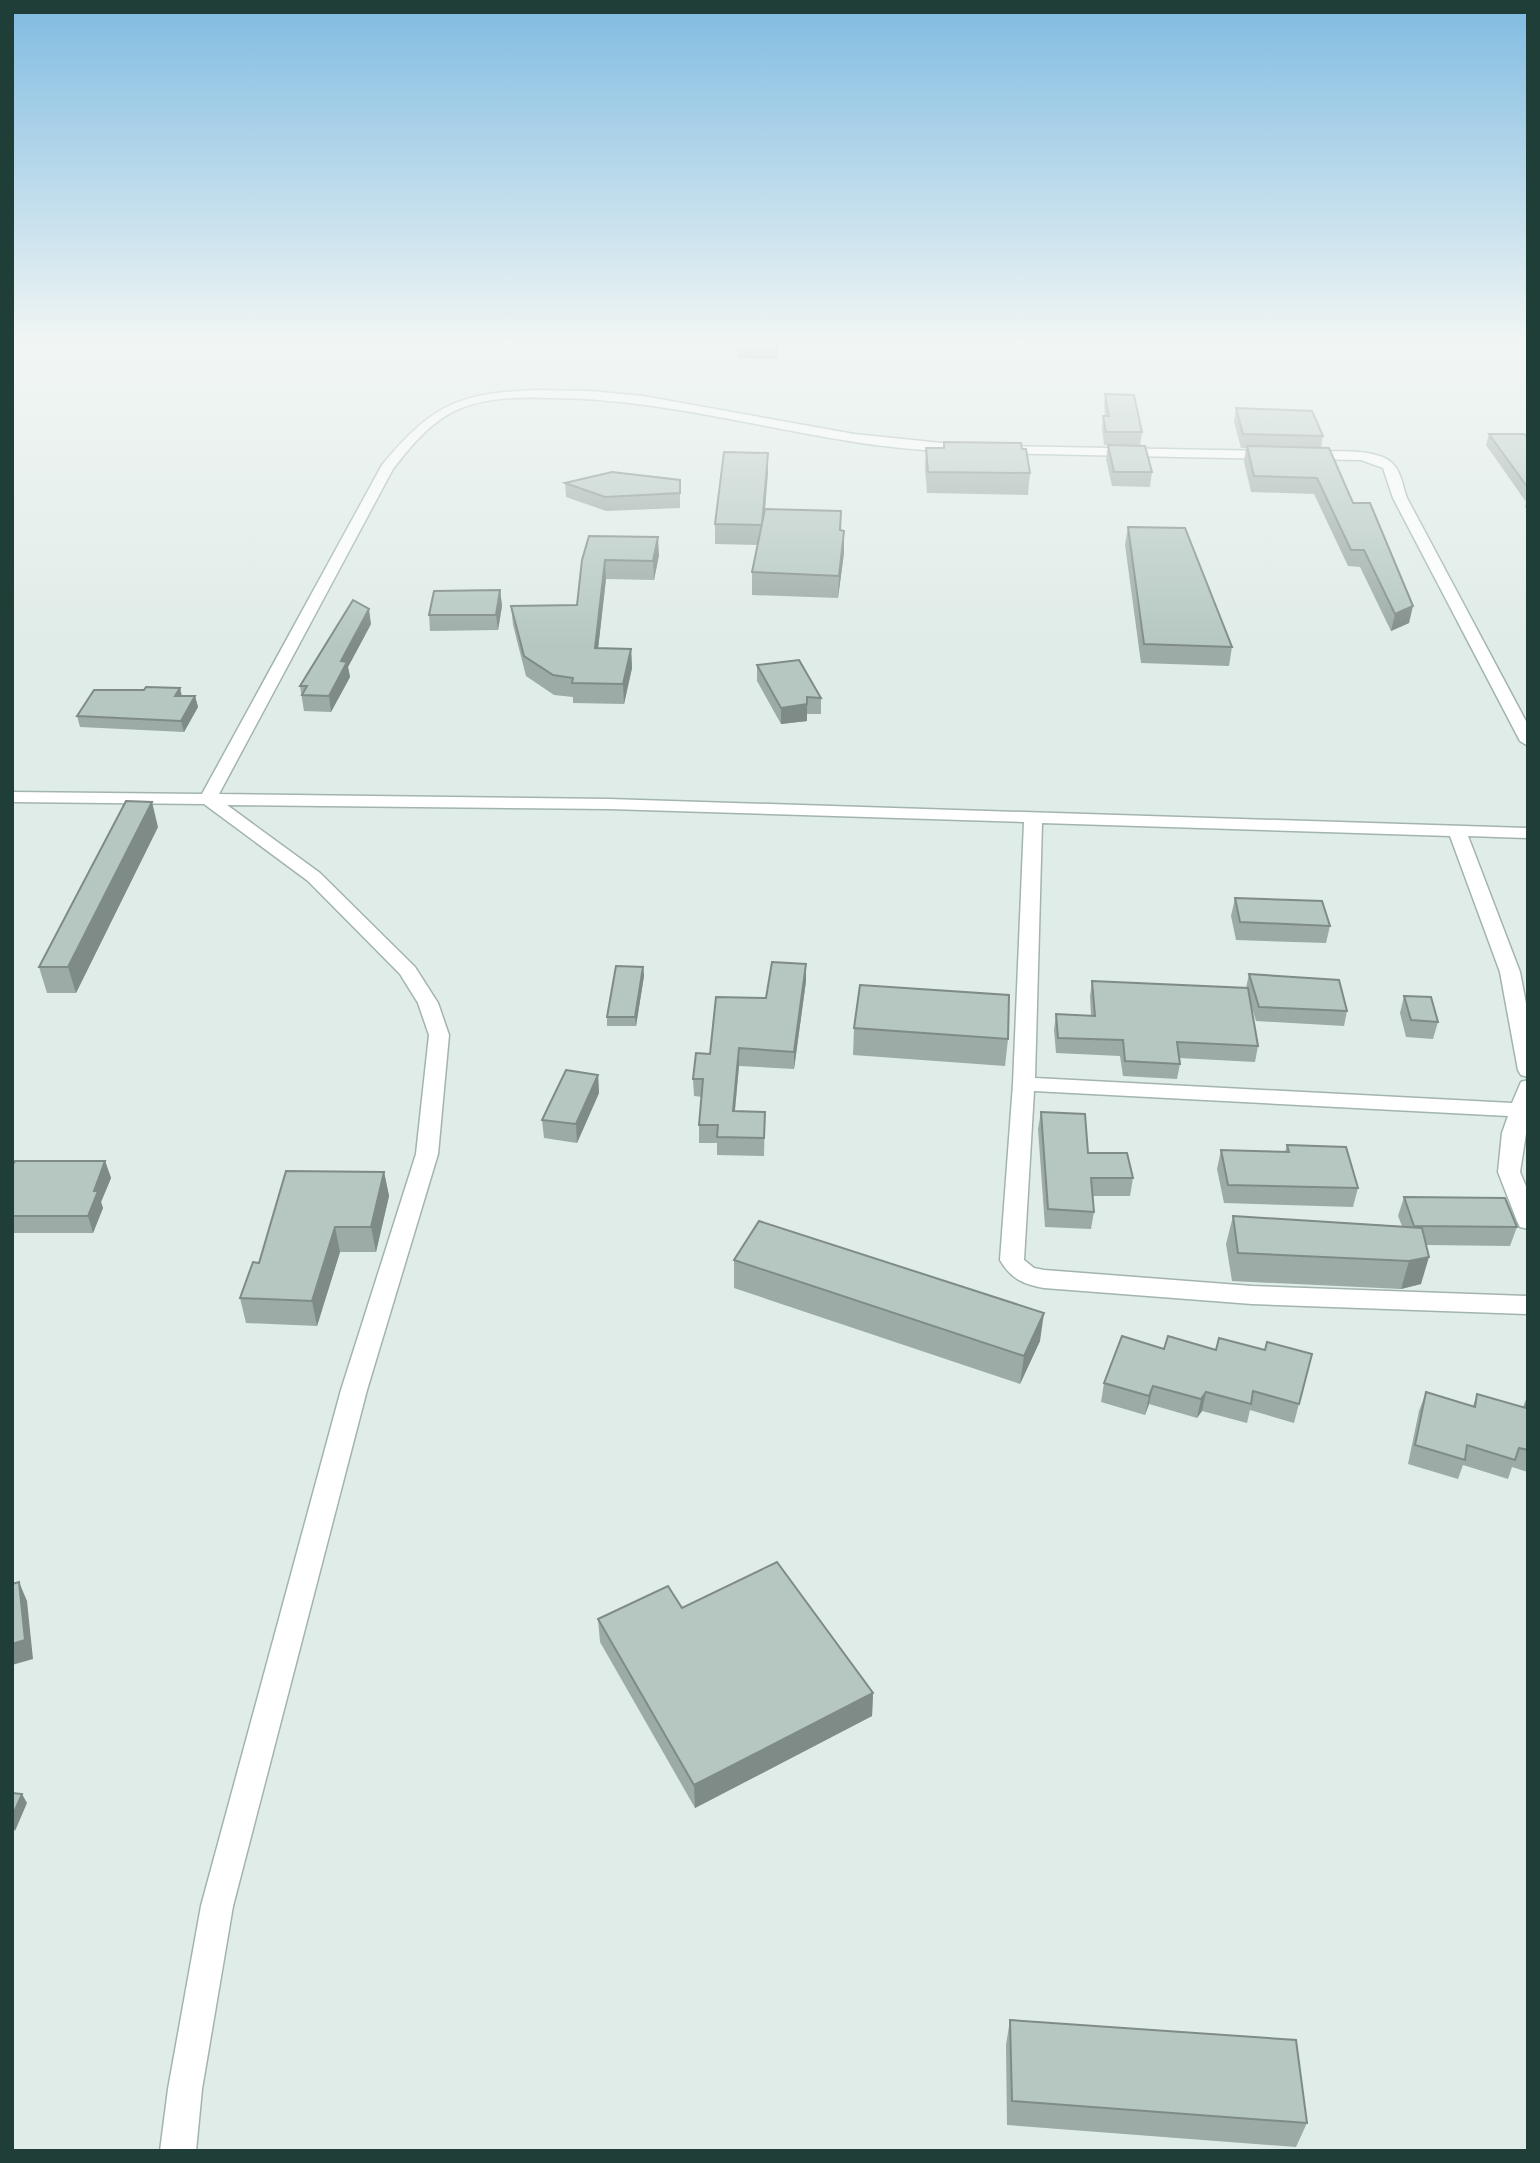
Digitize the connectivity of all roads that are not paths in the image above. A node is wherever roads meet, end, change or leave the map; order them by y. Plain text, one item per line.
1 (407, 445) edge
2 (899, 445) edge
3 (1528, 741) edge
4 (12, 797) edge
5 (208, 799) junction
6 (1033, 818) junction
7 (1457, 832) junction
8 (1528, 833) edge
9 (1528, 1070) edge
10 (1024, 1084) junction
11 (1528, 1087) edge
12 (1522, 1110) junction
13 (1528, 1221) edge
14 (1528, 1305) edge
15 (178, 2151) edge

1 - 5 street
2 - 3 street
4 - 5 street
5 - 6 street
5 - 15 street
6 - 7 street
6 - 10 street
7 - 8 street
7 - 9 street
10 - 12 street
10 - 14 street
11 - 12 street
12 - 13 street

